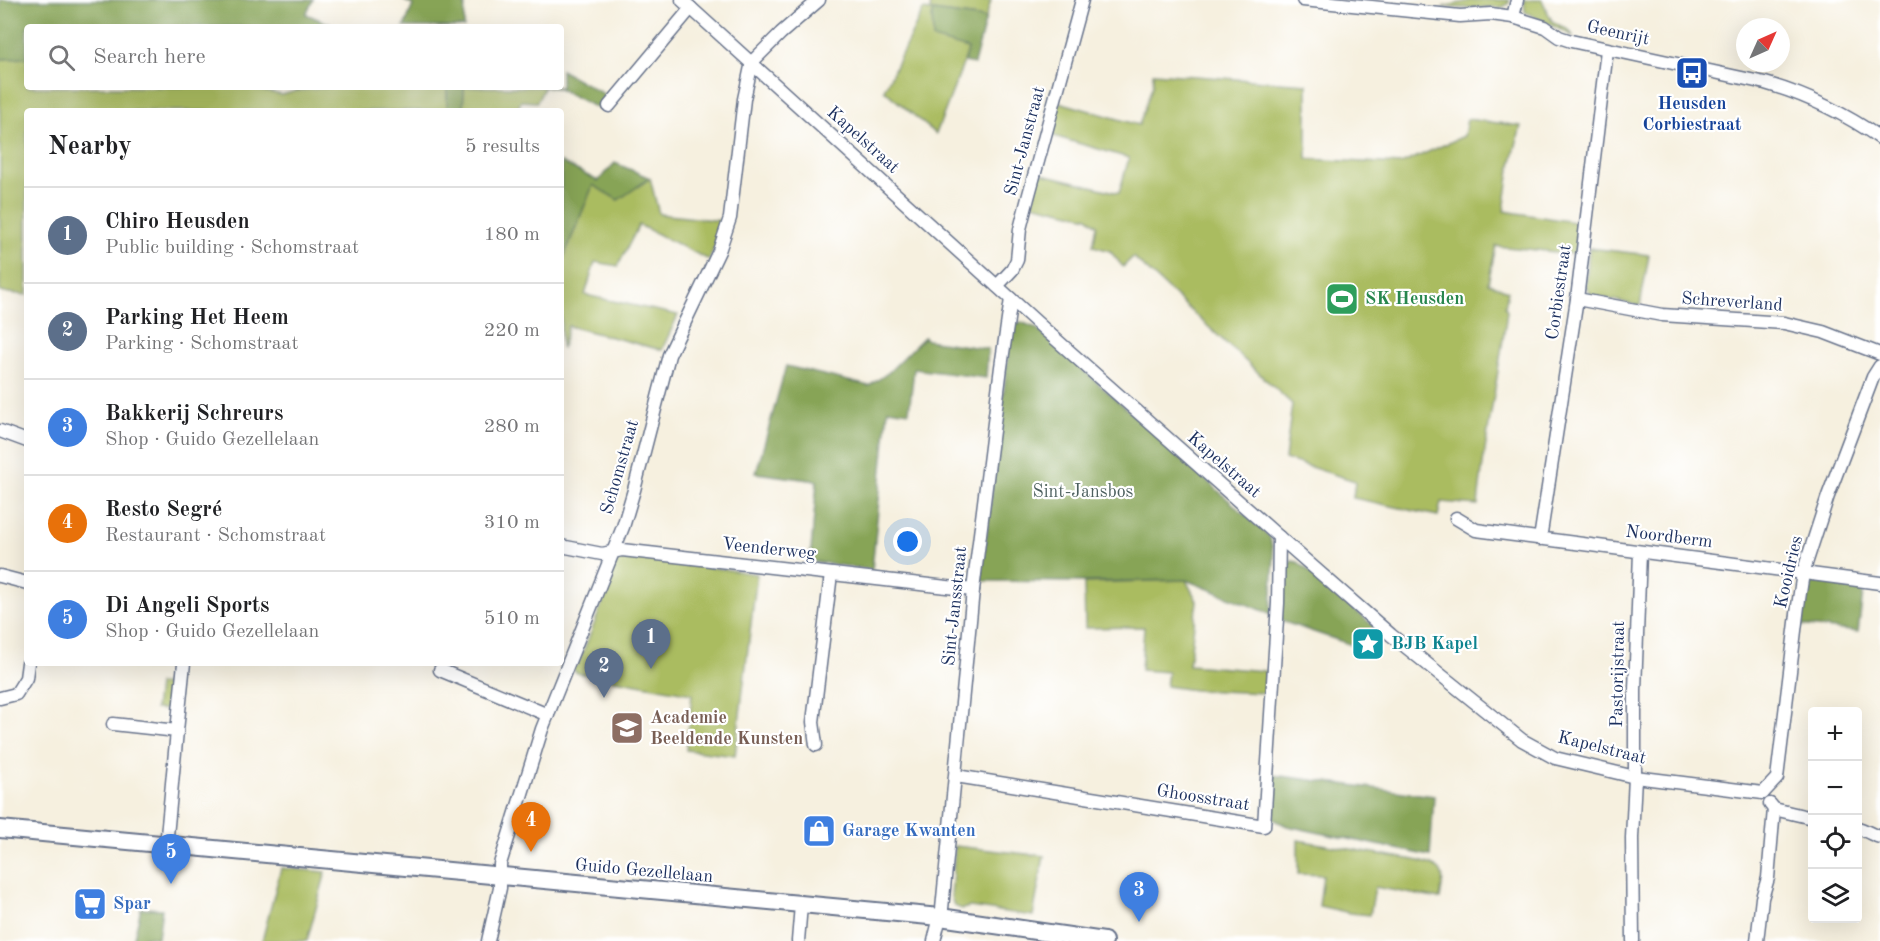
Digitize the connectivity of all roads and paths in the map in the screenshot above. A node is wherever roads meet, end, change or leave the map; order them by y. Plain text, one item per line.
1 (819, 0) edge
2 (1082, 0) edge
3 (1303, 0) edge
4 (1517, 0) edge
5 (686, 4) edge
6 (1514, 17) junction
7 (1607, 50) junction
8 (752, 62) junction
9 (609, 106) dead end
10 (1880, 138) edge
11 (998, 286) junction
12 (1011, 299) junction
13 (1577, 299) junction
14 (1880, 354) edge
15 (1880, 366) edge
16 (0, 431) edge
17 (24, 440) edge
18 (1456, 518) dead end
19 (1279, 537) junction
20 (1540, 539) junction
21 (564, 547) edge
22 (614, 552) junction
23 (1640, 552) junction
24 (1803, 573) junction
25 (831, 574) junction
26 (0, 576) edge
27 (22, 582) edge
28 (1880, 583) edge
29 (973, 590) junction
30 (28, 666) edge
31 (184, 666) edge
32 (440, 670) dead end
33 (0, 698) edge
34 (548, 715) junction
35 (113, 724) dead end
36 (177, 731) junction
37 (816, 745) dead end
38 (956, 776) junction
39 (1635, 777) junction
40 (1763, 793) junction
41 (1774, 809) junction
42 (1808, 817) edge
43 (0, 829) edge
44 (1862, 829) edge
45 (1880, 837) edge
46 (166, 846) junction
47 (500, 876) junction
48 (801, 905) junction
49 (940, 917) junction
50 (488, 941) edge
51 (798, 941) edge
52 (934, 941) edge
53 (1104, 941) edge
54 (1633, 941) edge
55 (1757, 941) edge

1 - 8 street
2 - 11 street, Sint-Janstraat
3 - 6 street, Geenrijt
4 - 6 street
5 - 8 street, Kapelstraat
5 - 9 street
6 - 7 street, Geenrijt
7 - 10 street, Geenrijt
7 - 13 street, Corbiestraat
8 - 11 street, Kapelstraat
8 - 22 street, Schomstraat
11 - 12 street, Kapelstraat
12 - 19 street, Kapelstraat
12 - 29 street, Sint-Jansstraat
13 - 14 street, Schreverland
13 - 20 street, Corbiestraat
15 - 24 street, Kooidries
16 - 17 street
18 - 20 street, Noordberm
19 - 38 street, Ghoosstraat
19 - 39 street, Kapelstraat
20 - 23 street, Noordberm
21 - 22 street, Veenderweg
22 - 25 street, Veenderweg
22 - 34 street, Schomstraat
23 - 24 street, Noordberm
23 - 39 street, Pastorijstraat
24 - 28 street, Noordberm
24 - 40 street, Kooidries
25 - 29 street, Veenderweg
25 - 37 street
26 - 27 street
29 - 38 street, Sint-Jansstraat
30 - 33 street
31 - 36 street
32 - 34 street
34 - 47 street, Schomstraat
35 - 36 street
36 - 46 street
38 - 49 street, Sint-Jansstraat
39 - 40 street, Kapelstraat
39 - 54 street, Pastorijstraat
40 - 41 street
41 - 42 street
41 - 55 street
43 - 46 main road, Guido Gezellelaan
44 - 45 street
46 - 47 main road, Guido Gezellelaan
47 - 48 main road, Guido Gezellelaan
47 - 50 street, Schomstraat
48 - 49 main road, Guido Gezellelaan
48 - 51 street
49 - 52 street, Sint-Jansstraat
49 - 53 main road, Guido Gezellelaan

